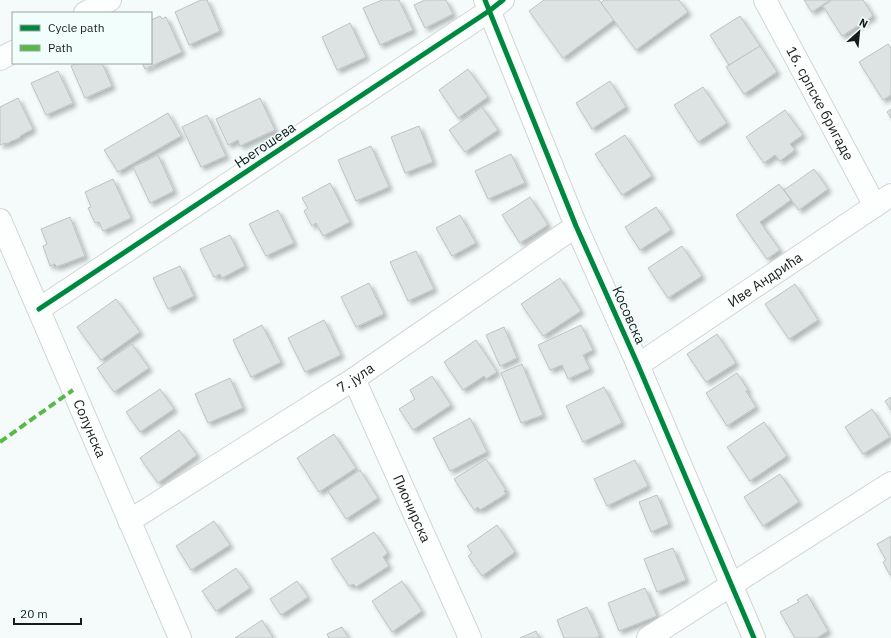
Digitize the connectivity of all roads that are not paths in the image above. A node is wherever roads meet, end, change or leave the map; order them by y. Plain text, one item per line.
1 (110, 0) edge
2 (765, 0) edge
3 (492, 4) edge
4 (87, 12) edge
5 (12, 52) edge
6 (0, 58) edge
7 (883, 200) edge
8 (0, 220) edge
9 (576, 226) junction
10 (39, 309) junction
11 (638, 365) junction
12 (354, 379) junction
13 (891, 483) edge
14 (129, 521) junction
15 (732, 585) junction
16 (180, 638) edge
17 (470, 638) edge
18 (648, 638) edge
19 (754, 638) edge

1 - 4 street
2 - 7 street, 16. српске бригаде
3 - 9 street, Косовска
3 - 10 street, Његошева
5 - 6 street
7 - 11 street, Иве Андрића
8 - 10 street, Солунска
9 - 11 street, Косовска
9 - 12 street, 7. јула
10 - 14 street, Солунска
11 - 15 street, Косовска
12 - 14 street, 7. јула
12 - 17 street, Пионирска
13 - 15 street
14 - 16 street, Солунска
15 - 18 street
15 - 19 street, Косовска

